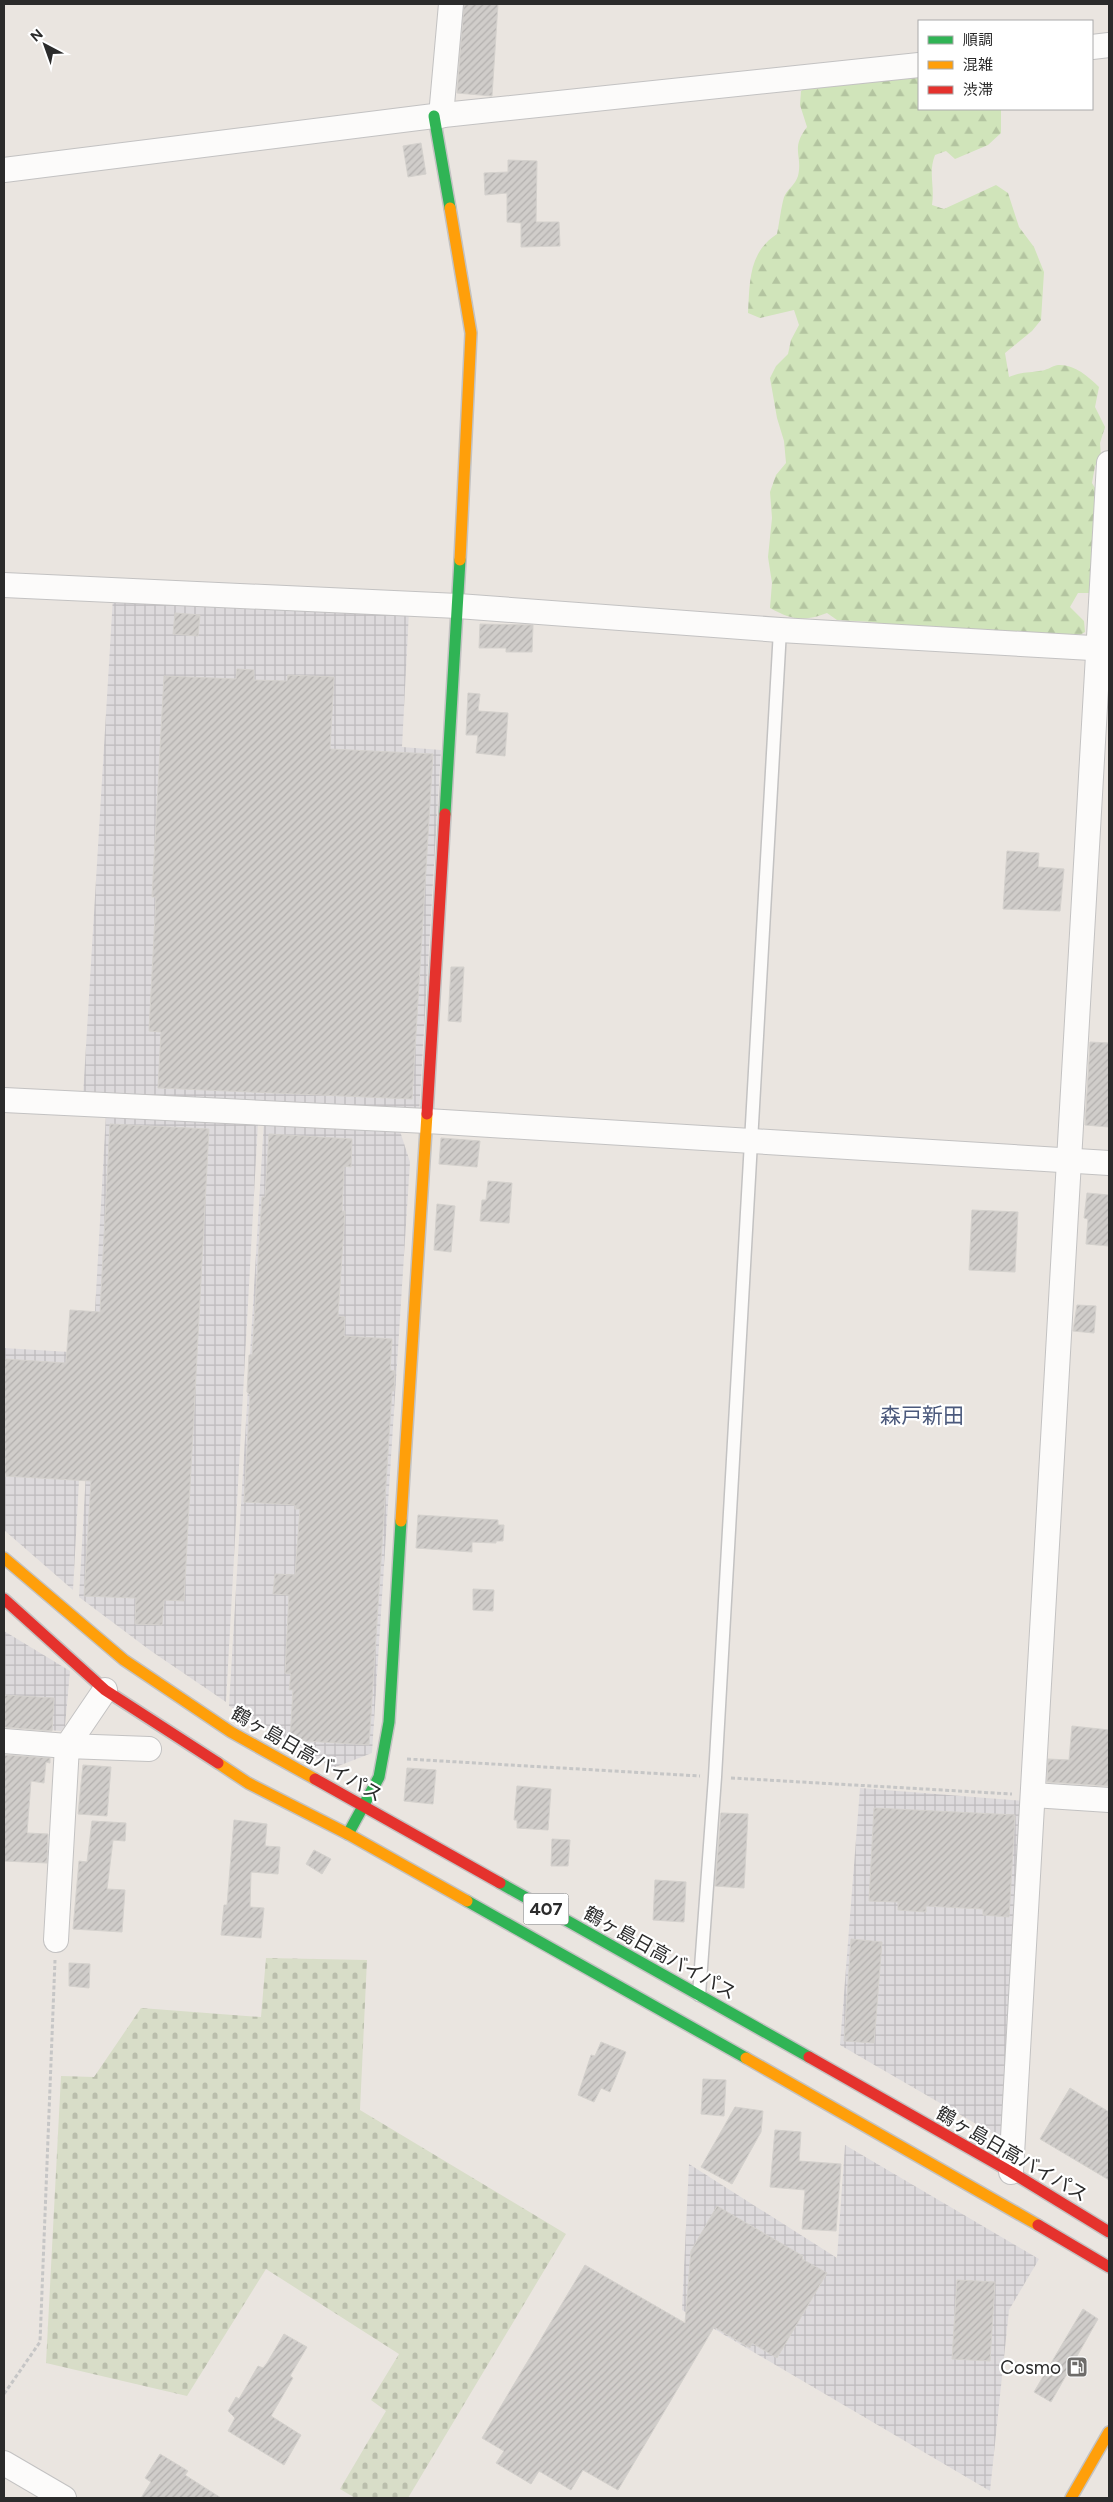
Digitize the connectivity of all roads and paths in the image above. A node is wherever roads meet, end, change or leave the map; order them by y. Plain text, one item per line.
1 (451, 4) edge
2 (1109, 45) edge
3 (1093, 47) edge
4 (918, 65) edge
5 (438, 116) junction
6 (4, 170) edge
7 (1109, 463) edge
8 (4, 585) edge
9 (458, 606) junction
10 (780, 630) junction
11 (1104, 649) edge
12 (4, 1100) edge
13 (427, 1121) junction
14 (750, 1141) junction
15 (1068, 1161) junction
16 (1109, 1163) edge
17 (4, 1558) edge
18 (4, 1599) edge
19 (105, 1690) junction
20 (4, 1741) edge
21 (67, 1746) junction
22 (149, 1749) dead end
23 (1033, 1795) junction
24 (1109, 1800) edge
25 (364, 1807) junction
26 (348, 1834) junction
27 (56, 1940) joint
28 (699, 1994) junction
29 (1011, 2172) junction
30 (1109, 2232) edge
31 (1109, 2267) edge
32 (4, 2394) edge
33 (1109, 2432) edge
34 (4, 2463) edge
35 (64, 2498) edge
36 (1071, 2498) edge

1 - 5 street
2 - 3 street
4 - 5 street
5 - 6 street
5 - 9 main road
7 - 11 street
8 - 9 street
9 - 10 street
9 - 13 main road
10 - 11 street
10 - 14 lane
11 - 15 street
12 - 13 street
13 - 14 street
13 - 25 main road
14 - 15 street
14 - 28 lane
15 - 16 street
15 - 23 street
17 - 25 main road, 鶴ヶ島日高バイパス / 407
18 - 19 main road, 407
19 - 21 street
19 - 26 main road, 407
20 - 21 street
21 - 22 street
21 - 27 street
23 - 24 street
23 - 29 street
25 - 26 main road
25 - 28 main road, 鶴ヶ島日高バイパス / 407
26 - 31 main road, 407
27 - 32 path
28 - 29 main road, 鶴ヶ島日高バイパス / 407
29 - 30 main road, 鶴ヶ島日高バイパス / 407
33 - 36 main road
34 - 35 street

